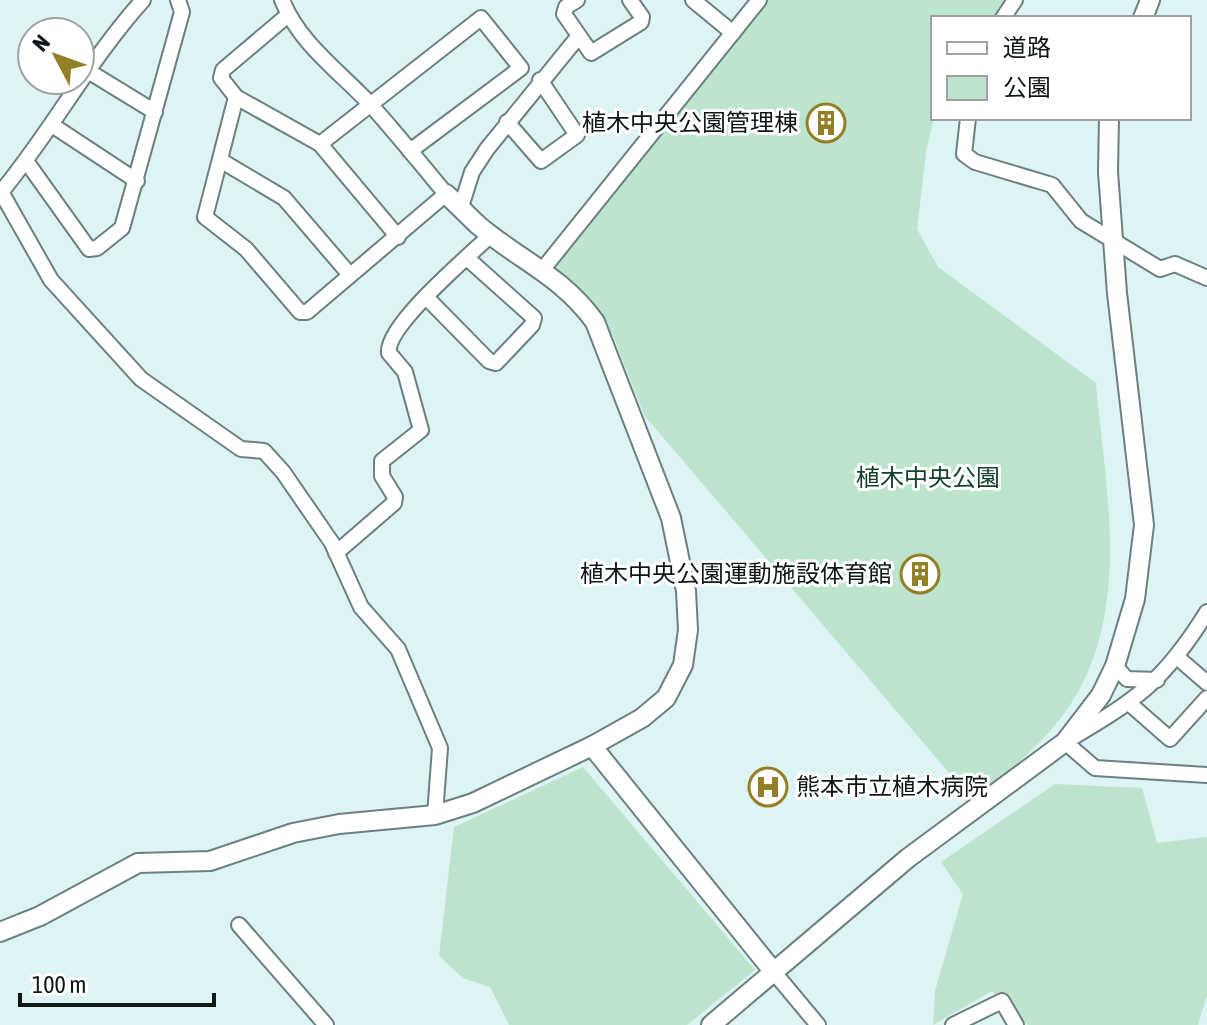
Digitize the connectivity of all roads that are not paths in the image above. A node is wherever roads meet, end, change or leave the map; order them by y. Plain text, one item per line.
1 (143, 0) edge
2 (178, 0) edge
3 (282, 0) edge
4 (577, 0) edge
5 (630, 0) edge
6 (693, 0) edge
7 (759, 0) edge
8 (288, 15) junction
9 (733, 33) junction
10 (578, 37) junction
11 (96, 59) edge
12 (521, 68) junction
13 (96, 76) edge
14 (538, 82) junction
15 (71, 96) edge
16 (236, 97) junction
17 (369, 103) junction
18 (155, 112) junction
19 (968, 120) edge
20 (1109, 120) edge
21 (507, 122) junction
22 (52, 125) junction
23 (320, 144) junction
24 (410, 151) junction
25 (220, 160) junction
26 (26, 161) junction
27 (137, 181) junction
28 (1, 190) edge
29 (446, 194) junction
30 (461, 207) junction
31 (492, 234) junction
32 (398, 237) junction
33 (1113, 243) junction
34 (467, 258) junction
35 (543, 269) junction
36 (350, 275) junction
37 (1207, 278) edge
38 (427, 298) junction
39 (336, 553) junction
40 (1207, 612) edge
41 (1178, 658) junction
42 (1115, 666) junction
43 (1157, 680) junction
44 (1207, 683) edge
45 (1207, 698) edge
46 (1130, 704) junction
47 (1065, 742) junction
48 (592, 746) junction
49 (1207, 775) edge
50 (435, 815) junction
51 (239, 925) dead end
52 (0, 932) edge
53 (773, 971) junction
54 (326, 1025) edge
55 (711, 1025) edge
56 (818, 1025) edge
57 (953, 1025) edge
58 (1016, 1025) edge

1 - 11 street
2 - 18 street
3 - 8 street
4 - 10 street
5 - 10 street
6 - 9 street
7 - 9 street
8 - 16 street
8 - 17 street
9 - 35 street
10 - 14 street
12 - 14 street
12 - 17 street
12 - 24 street
13 - 18 street
14 - 21 street
14 - 21 street
15 - 22 street
16 - 23 street
16 - 25 street
17 - 23 street
17 - 24 street
18 - 27 street
19 - 33 street
20 - 33 street
21 - 30 street
22 - 26 street
22 - 27 street
23 - 32 street
24 - 29 street
25 - 36 street
25 - 36 street
26 - 27 street
26 - 28 street
28 - 39 street
29 - 30 street
29 - 32 street
30 - 31 street
31 - 34 street
31 - 35 street
32 - 36 street
33 - 37 street
33 - 42 street
34 - 38 street
34 - 38 street
35 - 48 street
38 - 39 street
39 - 50 street
40 - 41 street
41 - 43 street
41 - 44 street
42 - 43 street
42 - 47 street
43 - 46 street
45 - 46 street
46 - 47 street
47 - 49 street
47 - 53 street
48 - 50 street
48 - 53 street
50 - 52 street
51 - 54 street
53 - 55 street
53 - 56 street
57 - 58 street

